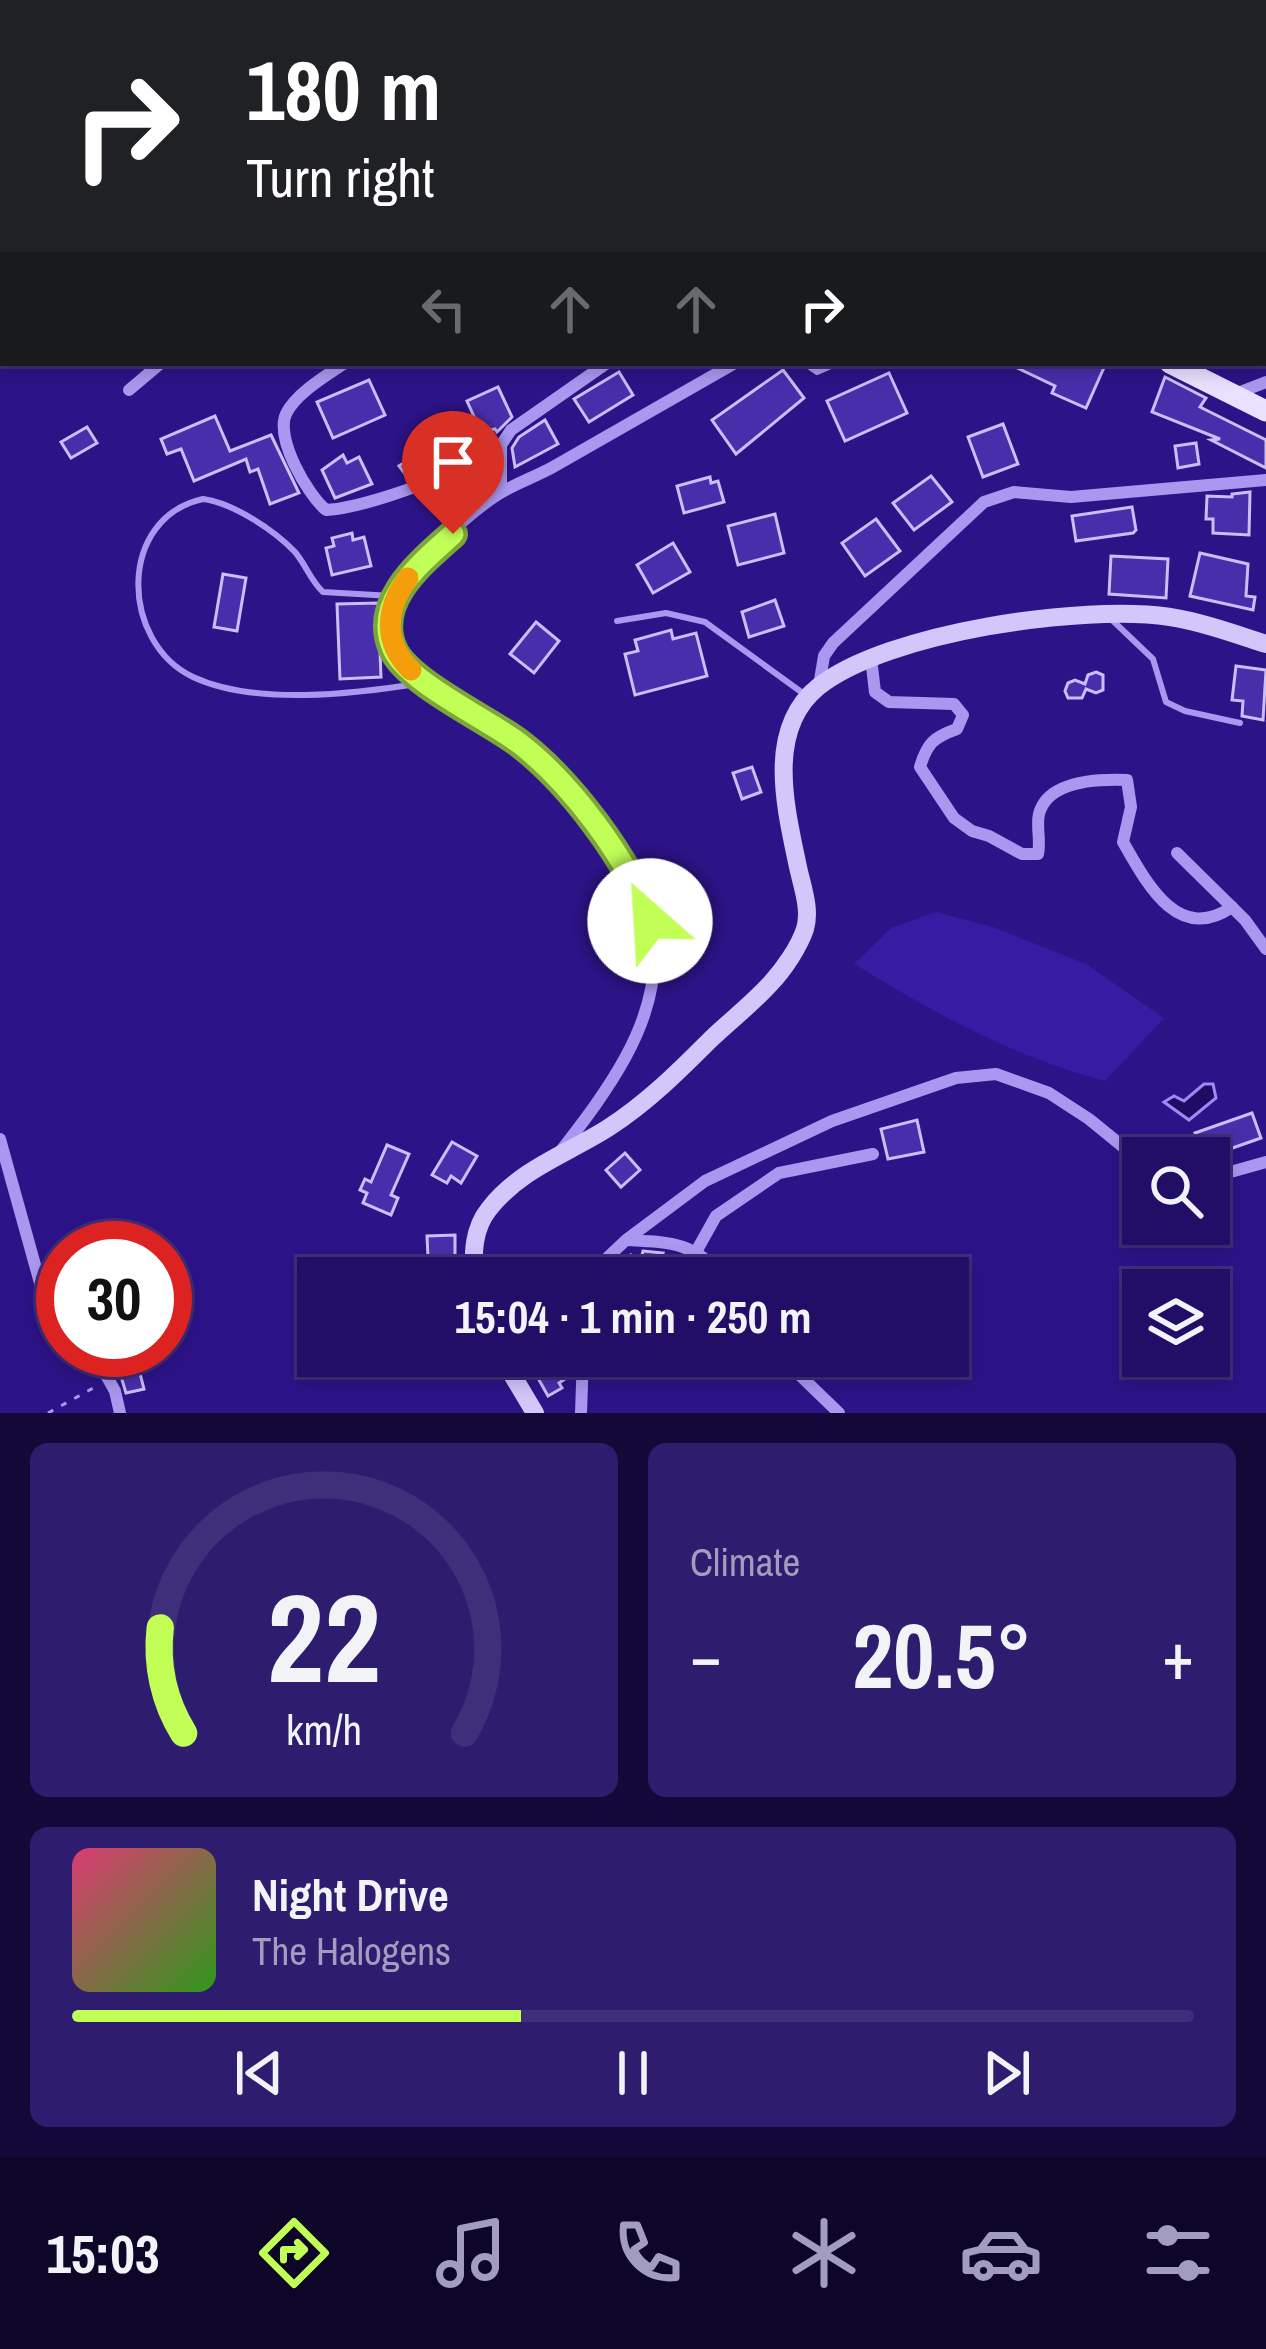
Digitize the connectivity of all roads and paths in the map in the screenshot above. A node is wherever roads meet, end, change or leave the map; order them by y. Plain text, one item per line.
1 (157, 366) edge
2 (341, 366) edge
3 (604, 366) edge
4 (730, 366) edge
5 (1204, 372) edge
6 (1266, 382) edge
7 (129, 390) dead end
8 (1234, 394) junction
9 (1266, 411) edge
10 (501, 446) junction
11 (1266, 480) edge
12 (501, 492) junction
13 (396, 596) junction
14 (1108, 616) junction
15 (617, 621) dead end
16 (1266, 644) edge
17 (871, 658) junction
18 (428, 682) junction
19 (813, 692) junction
20 (1240, 723) dead end
21 (1177, 854) dead end
22 (1232, 907) junction
23 (1266, 949) edge
24 (0, 1139) edge
25 (1122, 1147) edge
26 (560, 1153) junction
27 (873, 1154) dead end
28 (1266, 1162) edge
29 (1230, 1172) edge
30 (626, 1240) junction
31 (697, 1250) junction
32 (475, 1257) edge
33 (608, 1257) edge
34 (703, 1257) edge
35 (36, 1268) edge
36 (106, 1377) edge
37 (514, 1377) edge
38 (583, 1377) edge
39 (801, 1377) edge
40 (108, 1381) junction
41 (48, 1413) edge
42 (120, 1413) edge
43 (535, 1413) edge
44 (581, 1413) edge
45 (838, 1413) edge

1 - 7 street
2 - 10 street
3 - 10 street
4 - 12 street
5 - 8 main road
6 - 8 street
8 - 9 main road
10 - 12 street
11 - 19 street
12 - 13 street
13 - 18 street
13 - 18 lane
14 - 16 main road
14 - 17 main road
14 - 20 lane
15 - 19 lane
17 - 19 main road
17 - 22 street
18 - 26 street
19 - 26 main road
21 - 22 street
22 - 23 street
24 - 35 street
25 - 30 street
26 - 32 main road
27 - 31 street
28 - 29 street
30 - 31 street
30 - 33 street
31 - 34 street
36 - 40 street
37 - 43 main road
38 - 44 street
39 - 45 street
40 - 41 path
40 - 42 street

